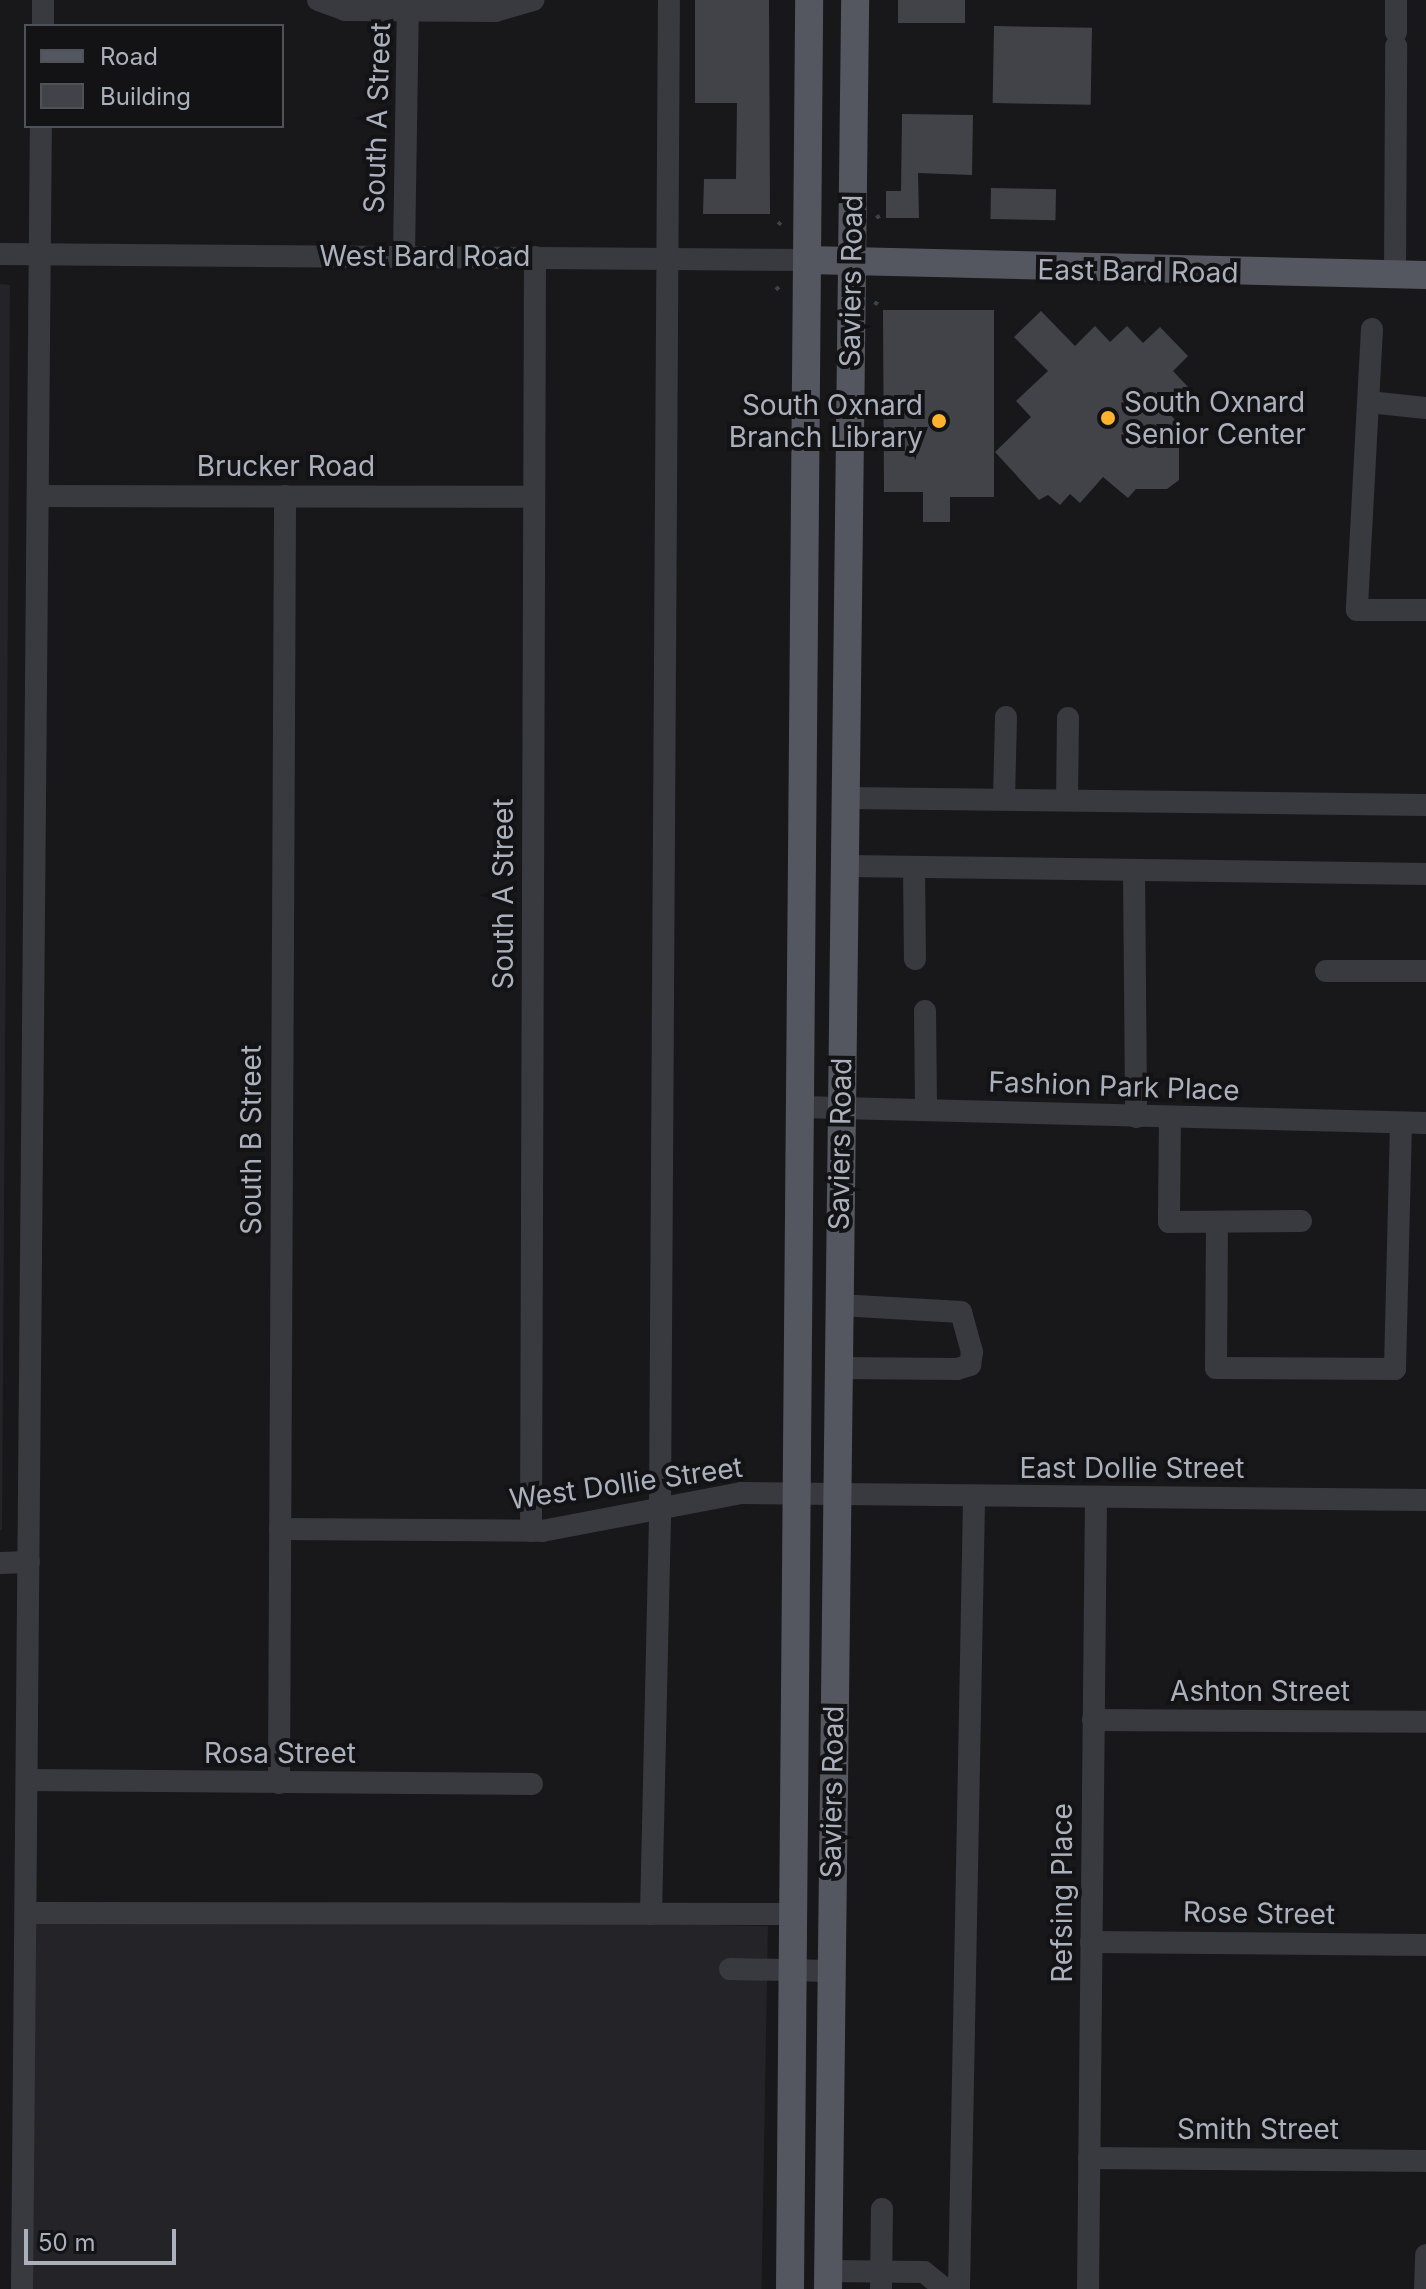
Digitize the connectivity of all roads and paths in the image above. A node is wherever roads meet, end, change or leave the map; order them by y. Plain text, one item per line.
1 (43, 0) edge
2 (318, 0) edge
3 (533, 0) edge
4 (669, 0) edge
5 (809, 0) edge
6 (855, 0) edge
7 (1396, 0) edge
8 (408, 10) junction
9 (43, 24) edge
10 (41, 128) edge
11 (783, 220) dead end
12 (778, 225) dead end
13 (0, 254) edge
14 (38, 255) junction
15 (404, 255) junction
16 (535, 257) junction
17 (666, 259) junction
18 (808, 260) junction
19 (849, 263) junction
20 (1395, 274) junction
21 (1426, 275) edge
22 (776, 287) dead end
23 (782, 293) dead end
24 (880, 297) dead end
25 (880, 305) dead end
26 (1372, 329) dead end
27 (1369, 402) junction
28 (1426, 408) edge
29 (38, 496) junction
30 (285, 496) junction
31 (534, 497) junction
32 (1426, 610) edge
33 (1006, 717) dead end
34 (1068, 718) dead end
35 (848, 798) junction
36 (1004, 799) junction
37 (1067, 800) junction
38 (1426, 805) edge
39 (848, 866) junction
40 (914, 867) junction
41 (1134, 870) junction
42 (1426, 874) edge
43 (915, 959) dead end
44 (1326, 971) dead end
45 (1426, 971) edge
46 (925, 1011) dead end
47 (801, 1107) junction
48 (839, 1107) junction
49 (926, 1110) junction
50 (1136, 1117) junction
51 (1170, 1118) junction
52 (1401, 1123) junction
53 (1426, 1123) edge
54 (1301, 1221) dead end
55 (1217, 1222) junction
56 (839, 1305) junction
57 (838, 1368) junction
58 (797, 1494) junction
59 (837, 1495) junction
60 (974, 1497) junction
61 (1096, 1498) junction
62 (1426, 1500) edge
63 (660, 1505) junction
64 (280, 1529) junction
65 (531, 1531) junction
66 (29, 1562) junction
67 (0, 1563) edge
68 (1093, 1720) junction
69 (1426, 1722) edge
70 (27, 1780) junction
71 (279, 1783) junction
72 (532, 1784) dead end
73 (26, 1913) junction
74 (651, 1914) junction
75 (795, 1914) junction
76 (1091, 1942) junction
77 (1426, 1945) edge
78 (730, 1969) dead end
79 (794, 1970) junction
80 (831, 1971) junction
81 (1089, 2158) junction
82 (1426, 2161) edge
83 (882, 2209) dead end
84 (1426, 2255) edge
85 (828, 2280) edge
86 (881, 2281) edge
87 (22, 2289) edge
88 (790, 2289) edge
89 (945, 2289) edge
90 (959, 2289) edge
91 (1088, 2289) edge
92 (1425, 2289) edge

1 - 9 street
2 - 8 street
3 - 8 street, South A Street
4 - 17 street
5 - 18 main road, Saviers Road
6 - 19 main road, Saviers Road
7 - 20 street
8 - 15 street, South A Street
10 - 14 street
11 - 12 path
13 - 14 street, West Bard Road
14 - 15 street, West Bard Road
14 - 29 street
15 - 16 street, West Bard Road
16 - 17 street, West Bard Road
16 - 31 street, South A Street
17 - 18 street, West Bard Road
17 - 63 street
18 - 19 main road, West Bard Road
18 - 47 main road, Saviers Road
19 - 20 main road, East Bard Road
19 - 35 main road, Saviers Road
20 - 21 main road, East Bard Road
22 - 23 path
24 - 25 path
26 - 27 street
27 - 28 street
27 - 32 street
29 - 30 street, Brucker Road
29 - 66 street
30 - 31 street, Brucker Road
30 - 64 street, South B Street
31 - 65 street, South A Street
33 - 36 street
34 - 37 street
35 - 36 street
35 - 39 main road, Saviers Road
36 - 37 street
37 - 38 street
39 - 40 street
39 - 48 main road, Saviers Road
40 - 41 street
40 - 43 street
41 - 42 street
41 - 50 street
44 - 45 street
46 - 49 street
47 - 48 street, Fashion Park Place
47 - 58 main road, Saviers Road
48 - 49 street, Fashion Park Place
48 - 56 main road, Saviers Road
49 - 50 street, Fashion Park Place
50 - 51 street, Fashion Park Place
51 - 52 street, Fashion Park Place
51 - 55 street
52 - 53 street, Fashion Park Place
52 - 55 street
54 - 55 street
56 - 57 main road, Saviers Road
56 - 57 street
57 - 59 main road, Saviers Road
58 - 59 street, West Dollie Street
58 - 63 street, West Dollie Street
58 - 75 main road, Saviers Road
59 - 60 street, East Dollie Street
59 - 80 main road, Saviers Road
60 - 61 street, East Dollie Street
60 - 90 street
61 - 62 street, East Dollie Street
61 - 68 street, Refsing Place
63 - 65 street, West Dollie Street
63 - 74 street
64 - 65 street, West Dollie Street
64 - 71 street, South B Street
66 - 67 street
66 - 70 street
68 - 69 street, Ashton Street
68 - 76 street, Refsing Place
70 - 71 street, Rosa Street
70 - 73 street
71 - 72 street, Rosa Street
73 - 74 street
73 - 87 street
74 - 75 street
75 - 79 main road, Saviers Road
76 - 77 street, Rose Street
76 - 81 street, Refsing Place
78 - 79 street
79 - 80 street
79 - 88 main road, Saviers Road
80 - 85 main road, Saviers Road
81 - 82 street, Smith Street
81 - 91 street, Refsing Place
83 - 86 street
84 - 92 street
85 - 86 street
86 - 89 street

